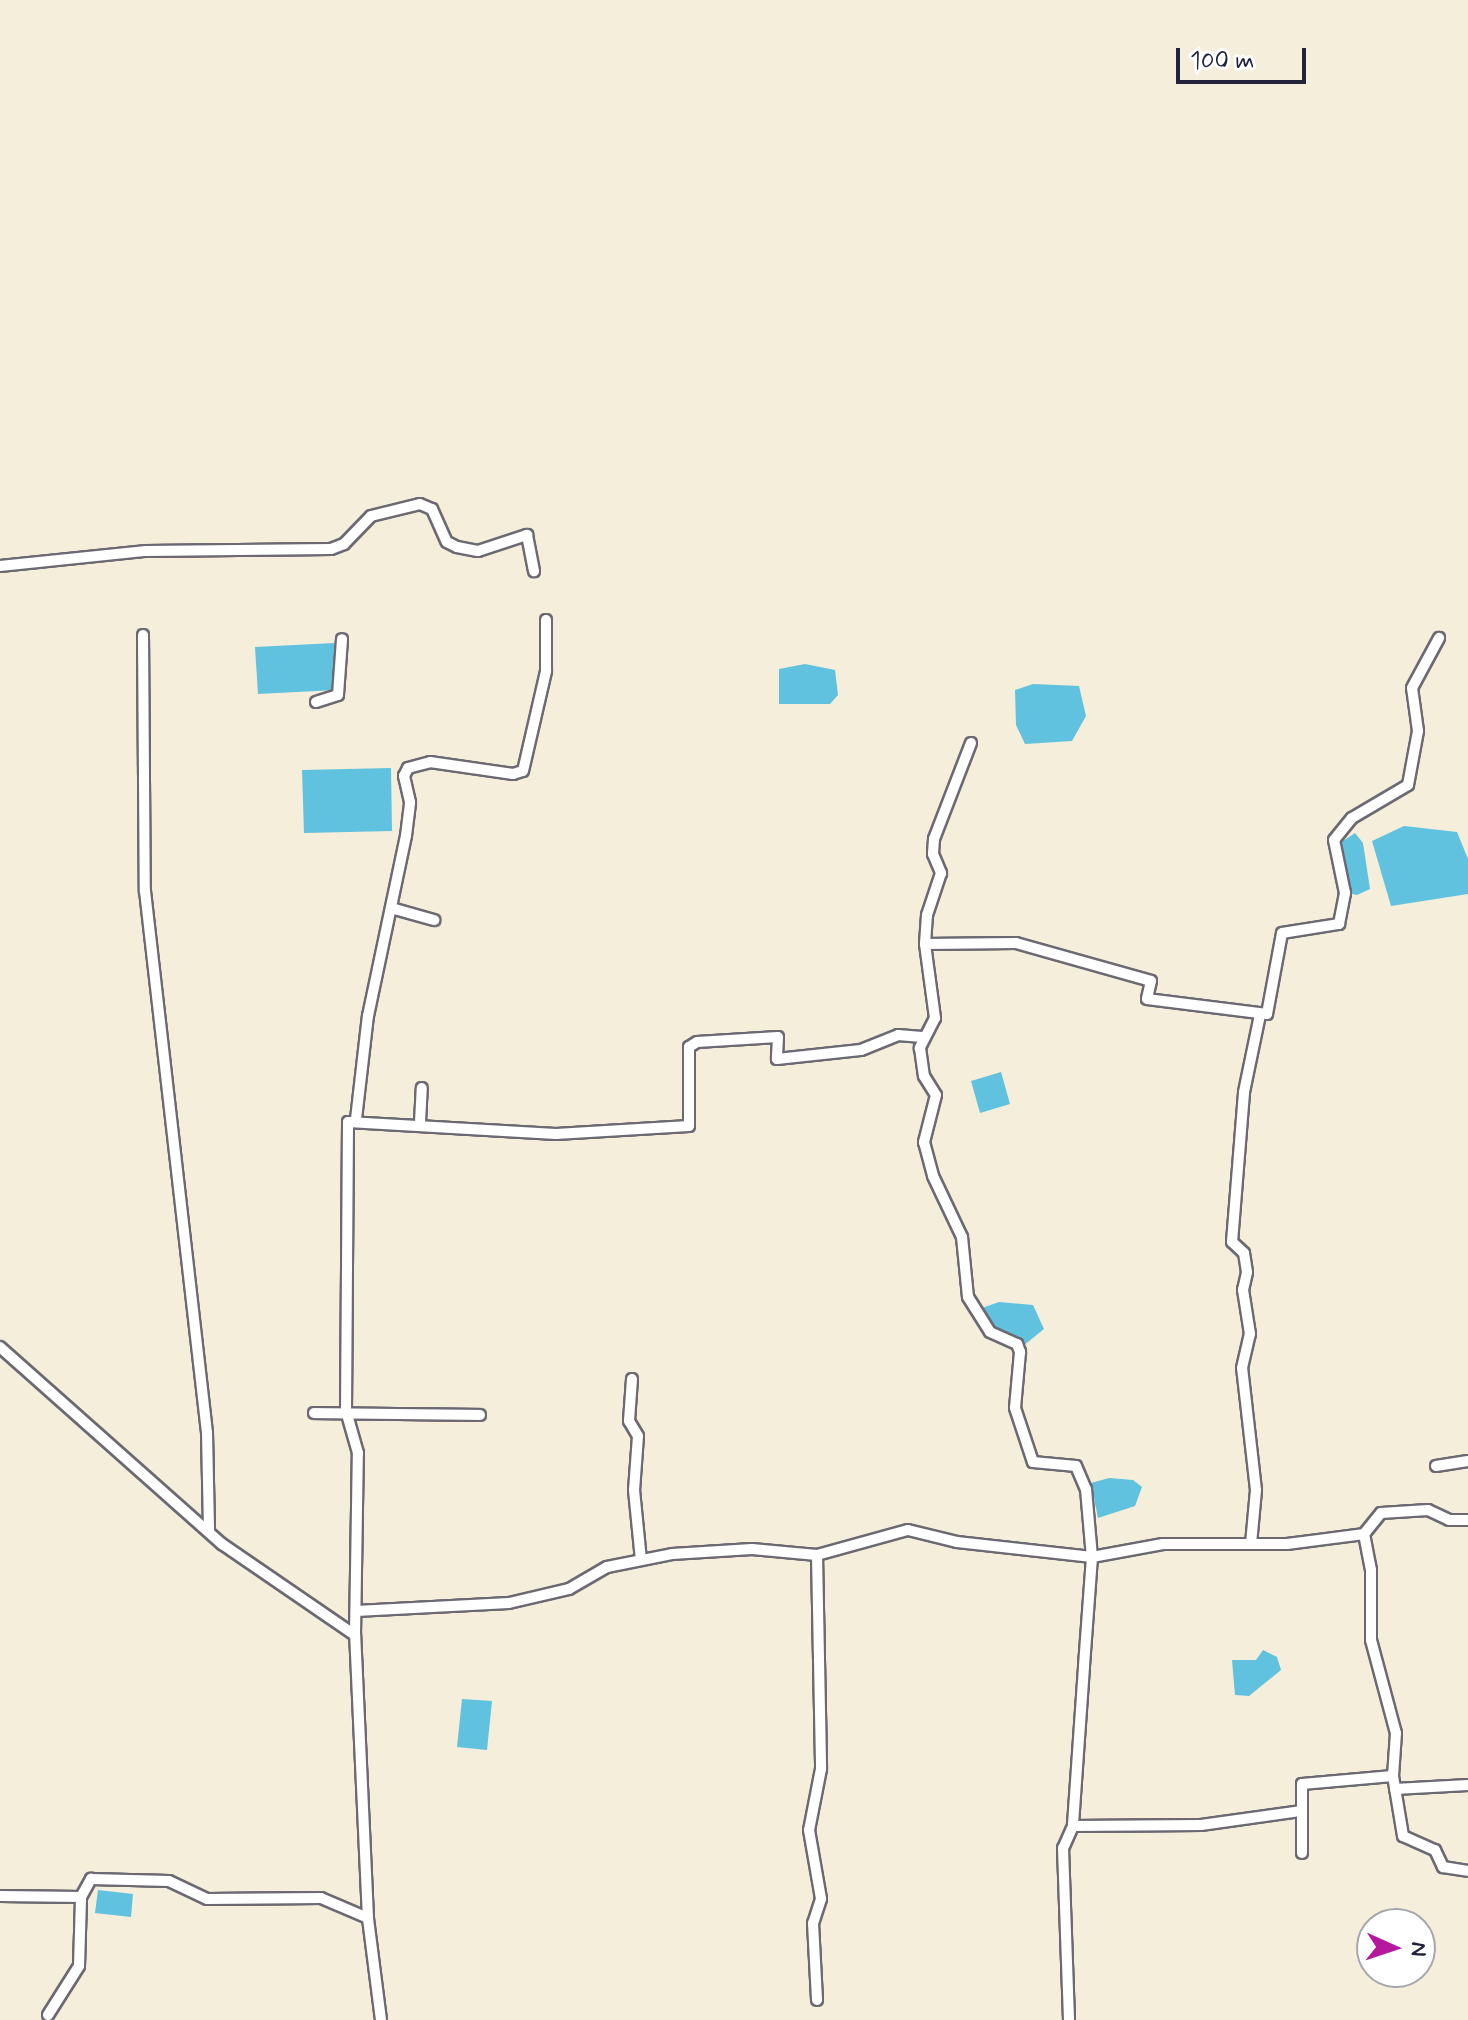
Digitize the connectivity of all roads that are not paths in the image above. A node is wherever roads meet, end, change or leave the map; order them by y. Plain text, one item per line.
1 (0, 566) edge
2 (534, 571) dead end
3 (546, 620) dead end
4 (143, 635) dead end
5 (1439, 638) dead end
6 (342, 639) dead end
7 (316, 702) dead end
8 (971, 743) dead end
9 (391, 908) junction
10 (434, 920) dead end
11 (925, 944) junction
12 (1260, 1015) junction
13 (922, 1037) junction
14 (422, 1088) dead end
15 (356, 1119) junction
16 (420, 1122) junction
17 (0, 1347) edge
18 (632, 1379) dead end
19 (346, 1411) junction
20 (314, 1413) dead end
21 (480, 1415) dead end
22 (1468, 1461) edge
23 (1436, 1466) dead end
24 (1468, 1520) edge
25 (209, 1532) junction
26 (1364, 1534) junction
27 (1251, 1544) junction
28 (817, 1555) junction
29 (1092, 1557) junction
30 (641, 1560) junction
31 (356, 1611) junction
32 (355, 1635) junction
33 (1393, 1776) junction
34 (1468, 1785) edge
35 (1395, 1789) junction
36 (1300, 1811) junction
37 (1073, 1826) junction
38 (1302, 1853) dead end
39 (1468, 1871) edge
40 (0, 1896) edge
41 (81, 1897) junction
42 (368, 1918) junction
43 (817, 2000) dead end
44 (48, 2015) dead end
45 (381, 2020) edge
46 (1069, 2020) edge

1 - 2 street
3 - 9 street
4 - 25 street
5 - 12 street
6 - 7 street
8 - 11 street
9 - 10 street
9 - 15 street
11 - 12 street
11 - 13 street
12 - 27 street
13 - 16 street
13 - 29 street
14 - 16 street
15 - 16 street
15 - 19 street
17 - 25 street
18 - 30 street
19 - 20 street
19 - 21 street
19 - 31 street
22 - 23 street
24 - 26 street
25 - 32 street
26 - 27 street
26 - 33 street
27 - 29 street
28 - 29 street
28 - 30 street
28 - 43 street
29 - 37 street
30 - 31 street
31 - 32 street
32 - 42 street
33 - 35 street
33 - 36 street
34 - 35 street
35 - 39 street
36 - 37 street
36 - 38 street
37 - 46 street
40 - 41 street
41 - 42 street
41 - 44 street
42 - 45 street

